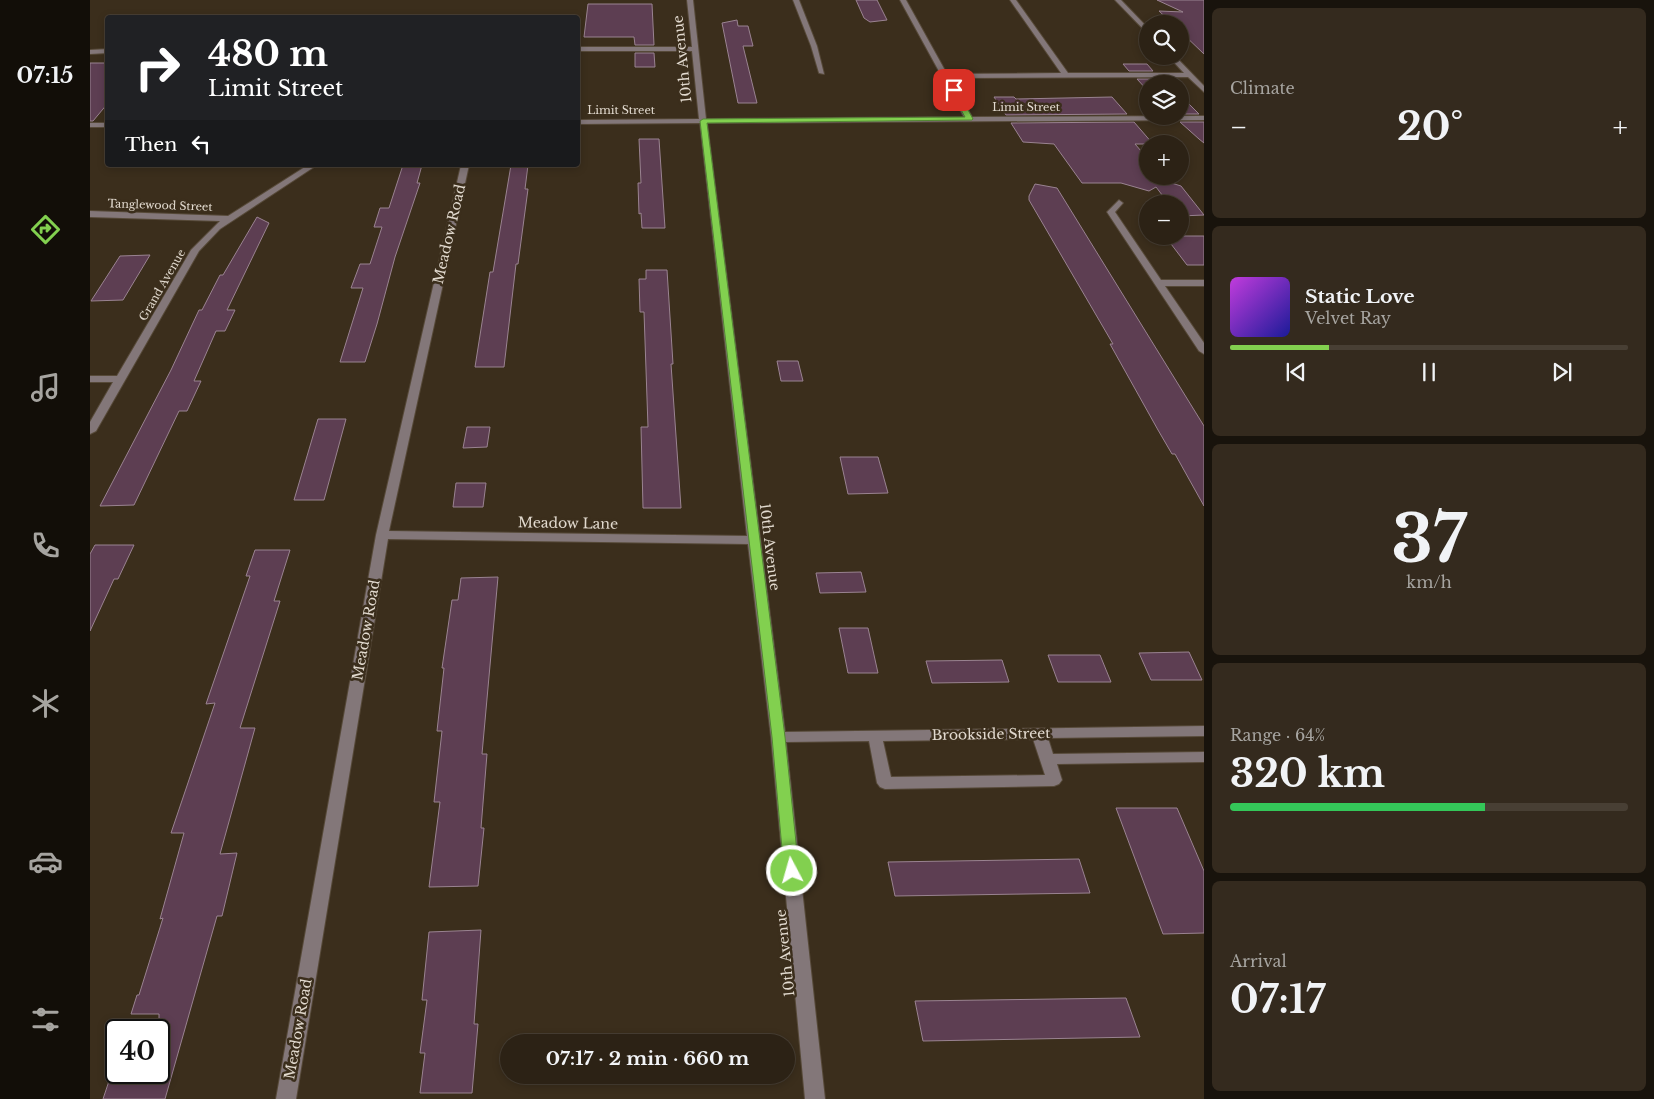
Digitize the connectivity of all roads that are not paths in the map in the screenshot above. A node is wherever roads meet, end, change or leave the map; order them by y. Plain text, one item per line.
1 (690, 0) edge
2 (796, 0) edge
3 (903, 0) edge
4 (1013, 0) edge
5 (1118, 0) edge
6 (1139, 22) edge
7 (580, 49) edge
8 (695, 49) junction
9 (90, 52) edge
10 (105, 52) edge
11 (1180, 65) edge
12 (822, 73) dead end
13 (1066, 75) junction
14 (1139, 75) edge
15 (1189, 75) joint
16 (946, 76) junction
17 (1204, 90) edge
18 (1204, 118) edge
19 (970, 119) junction
20 (703, 121) junction
21 (580, 122) edge
22 (90, 125) edge
23 (105, 125) edge
24 (310, 167) edge
25 (465, 167) edge
26 (1119, 203) dead end
27 (90, 214) edge
28 (228, 220) junction
29 (1204, 283) edge
30 (1159, 284) junction
31 (1204, 351) edge
32 (90, 379) edge
33 (121, 379) junction
34 (90, 431) edge
35 (382, 535) junction
36 (754, 540) junction
37 (1204, 731) edge
38 (1039, 733) junction
39 (876, 736) junction
40 (778, 737) junction
41 (1204, 757) edge
42 (1047, 758) junction
43 (286, 1099) edge
44 (815, 1099) edge

1 - 8 street, 10th Avenue
2 - 12 street
3 - 16 street
4 - 13 street
5 - 6 street
7 - 8 street
8 - 20 street, 10th Avenue
9 - 10 street
11 - 15 street
13 - 14 street
13 - 16 street
15 - 17 street
16 - 19 street
18 - 19 street, Limit Street
19 - 20 street, Limit Street
20 - 21 street, Limit Street
20 - 36 street, 10th Avenue
22 - 23 street
24 - 28 street, Grand Avenue
25 - 35 street, Meadow Road
26 - 30 street
27 - 28 street, Tanglewood Street
28 - 33 street, Grand Avenue
29 - 30 street
30 - 31 street
32 - 33 street
33 - 34 street, Grand Avenue
35 - 36 street, Meadow Lane
35 - 43 street, Meadow Road
36 - 40 street, 10th Avenue
37 - 38 street, Brookside Street
38 - 39 street, Brookside Street
38 - 42 street
39 - 40 street, Brookside Street
39 - 42 street
40 - 44 street, 10th Avenue
41 - 42 street

